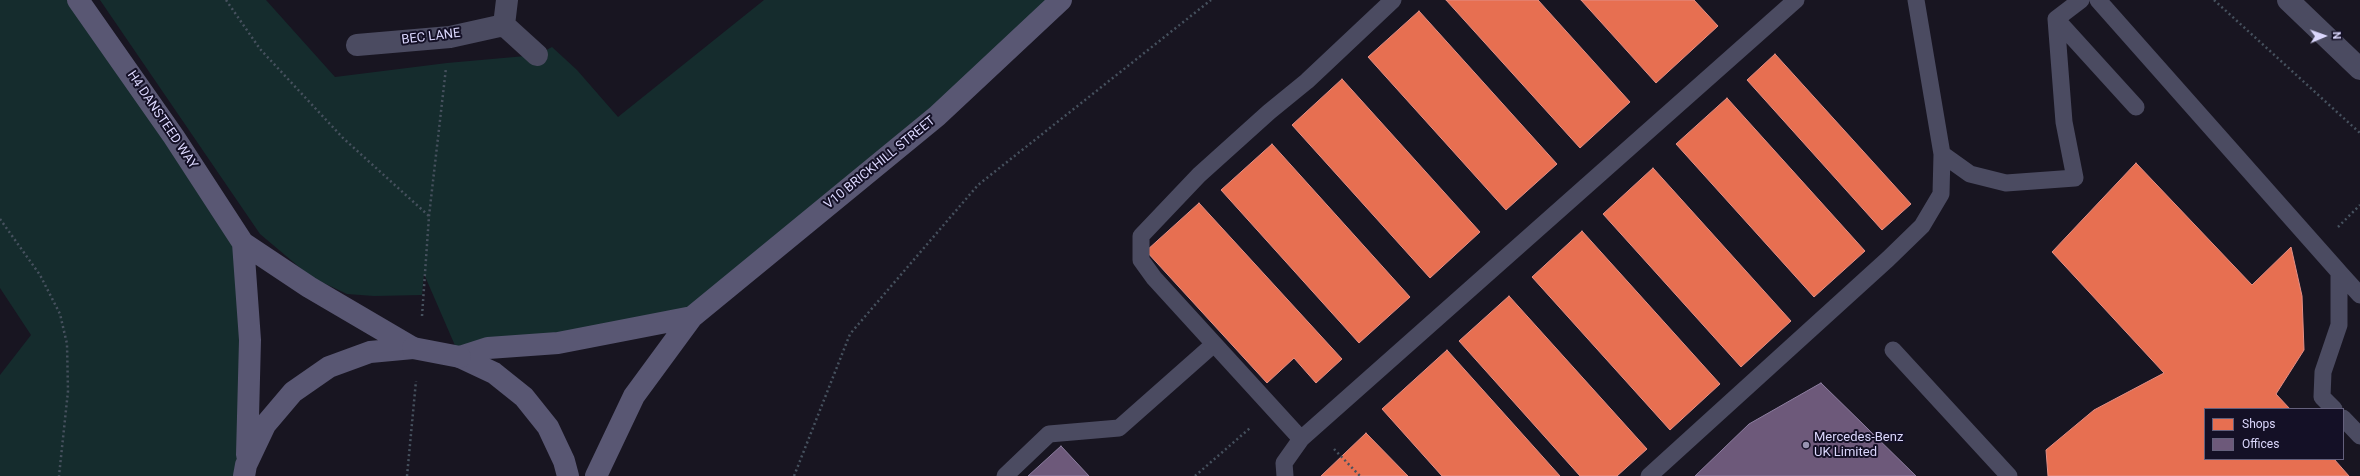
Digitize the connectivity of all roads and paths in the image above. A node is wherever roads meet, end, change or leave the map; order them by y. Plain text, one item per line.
1 (78, 0) edge
2 (226, 0) edge
3 (507, 0) edge
4 (1061, 0) edge
5 (1211, 0) edge
6 (1393, 0) edge
7 (1796, 0) edge
8 (1916, 0) edge
9 (2081, 0) edge
10 (2098, 0) edge
11 (2214, 0) edge
12 (2288, 0) edge
13 (2056, 19) junction
14 (504, 26) junction
15 (450, 37) junction
16 (357, 45) dead end
17 (537, 55) dead end
18 (2360, 69) edge
19 (2136, 107) dead end
20 (2360, 133) edge
21 (1942, 154) junction
22 (0, 219) edge
23 (242, 243) junction
24 (2339, 272) junction
25 (2360, 295) edge
26 (692, 317) junction
27 (1214, 344) junction
28 (413, 348) junction
29 (1893, 350) dead end
30 (460, 357) junction
31 (2333, 408) edge
32 (2344, 419) edge
33 (2360, 436) edge
34 (1301, 439) junction
35 (1333, 448) dead end
36 (566, 468) edge
37 (245, 470) edge
38 (597, 473) edge
39 (59, 476) edge
40 (794, 476) edge
41 (1005, 476) edge
42 (1285, 476) edge
43 (1360, 476) edge
44 (1649, 476) edge
45 (2009, 476) edge

1 - 23 street, H4 DANSTEED WAY
2 - 15 path
3 - 14 street
4 - 26 street, V10 BRICKHILL STREET
5 - 40 path
6 - 27 lane
7 - 34 lane
8 - 21 lane
9 - 13 lane
10 - 24 lane
11 - 20 path
12 - 18 street
13 - 19 lane
13 - 21 lane
14 - 15 street, BEC LANE
14 - 17 street
15 - 16 street, BEC LANE
21 - 44 lane
22 - 39 path
23 - 28 street, H4 DANSTEED WAY
23 - 37 street, H4 DANSTEED WAY
24 - 25 lane
24 - 31 lane
26 - 30 street, V10 BRICKHILL STREET
26 - 38 street, V10 BRICKHILL STREET
27 - 34 lane
27 - 41 lane
28 - 30 street, bridge
28 - 37 street
29 - 45 lane
30 - 36 street
32 - 33 lane
34 - 42 lane
35 - 43 path

